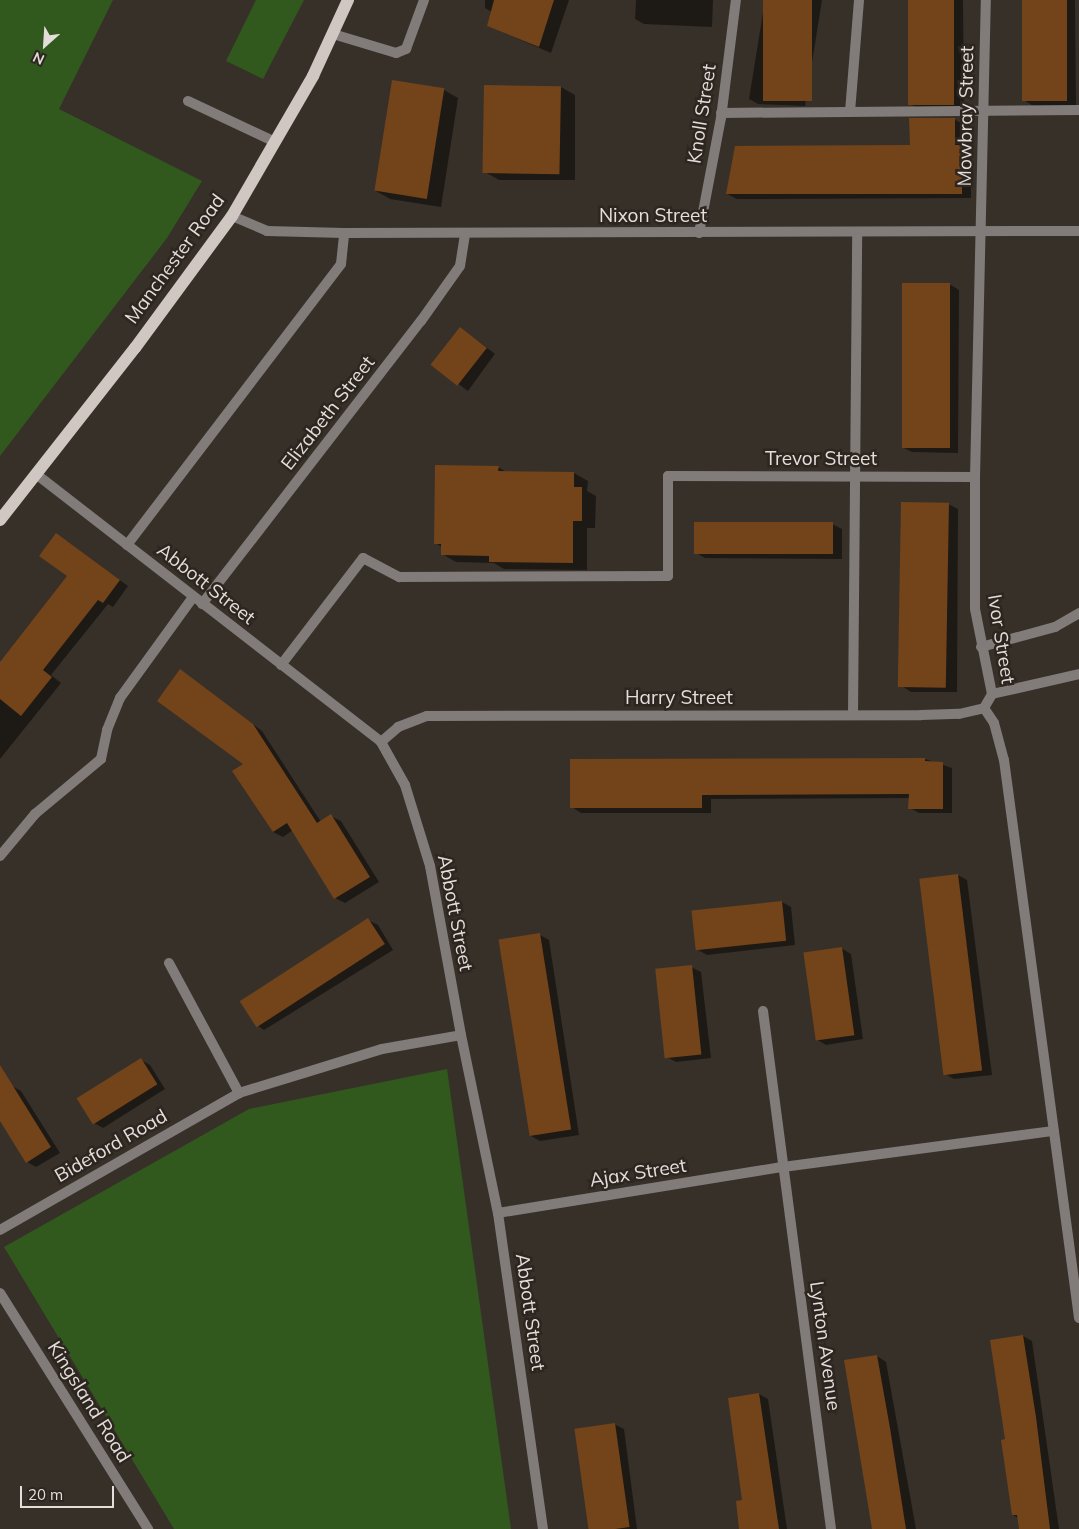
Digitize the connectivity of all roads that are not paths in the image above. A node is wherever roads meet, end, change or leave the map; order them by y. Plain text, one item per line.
1 (348, 0) edge
2 (424, 0) edge
3 (736, 0) edge
4 (859, 0) edge
5 (986, 0) edge
6 (333, 34) junction
7 (188, 101) dead end
8 (1079, 110) edge
9 (983, 111) junction
10 (850, 112) junction
11 (721, 113) junction
12 (275, 142) junction
13 (232, 216) junction
14 (1079, 231) edge
15 (981, 232) junction
16 (344, 233) junction
17 (700, 233) junction
18 (857, 233) junction
19 (465, 235) junction
20 (36, 474) junction
21 (855, 476) junction
22 (975, 477) junction
23 (0, 520) edge
24 (127, 545) junction
25 (198, 600) junction
26 (1079, 613) edge
27 (981, 647) junction
28 (281, 665) junction
29 (1079, 674) edge
30 (992, 694) junction
31 (984, 708) junction
32 (853, 716) junction
33 (381, 742) junction
34 (0, 856) edge
35 (169, 963) dead end
36 (763, 1011) dead end
37 (460, 1035) junction
38 (239, 1092) junction
39 (1054, 1131) junction
40 (783, 1167) junction
41 (498, 1213) junction
42 (0, 1230) edge
43 (0, 1293) edge
44 (1079, 1318) edge
45 (148, 1529) edge
46 (543, 1529) edge
47 (831, 1529) edge

1 - 6 main road, Manchester Road
2 - 6 street
3 - 11 street, Knoll Street
4 - 10 street
5 - 9 street, Mowbray Street
6 - 12 main road, Manchester Road
7 - 12 street
8 - 9 street
9 - 10 street
9 - 15 street, Mowbray Street
10 - 11 street
11 - 17 street, Knoll Street
12 - 13 main road, Manchester Road
13 - 16 street, Nixon Street
13 - 20 main road, Manchester Road
14 - 15 street, Nixon Street
15 - 18 street, Nixon Street
15 - 22 street, Ivor Street
16 - 19 street, Nixon Street
16 - 24 street
17 - 18 street, Nixon Street
17 - 19 street, Nixon Street
18 - 21 street
19 - 25 street, Elizabeth Street
20 - 23 main road, Manchester Road
20 - 24 street, Abbott Street
21 - 22 street, Trevor Street
21 - 28 street, Trevor Street
21 - 32 street
22 - 27 street, Ivor Street
24 - 25 street, Abbott Street
25 - 28 street, Abbott Street
25 - 34 street, Elizabeth Street
26 - 27 street
27 - 30 street, Ivor Street
28 - 33 street, Abbott Street
29 - 30 street
30 - 31 street, Ivor Street
31 - 32 street, Harry Street
31 - 39 street, Ivor Street
32 - 33 street, Harry Street
33 - 37 street, Abbott Street
35 - 38 street
36 - 40 street
37 - 38 street, Bideford Road
37 - 41 street, Abbott Street
38 - 42 street, Bideford Road
39 - 40 street, Ajax Street
39 - 44 street, Ivor Street
40 - 41 street, Ajax Street
40 - 47 street, Lynton Avenue
41 - 46 street, Abbott Street
43 - 45 street, Kingsland Road

